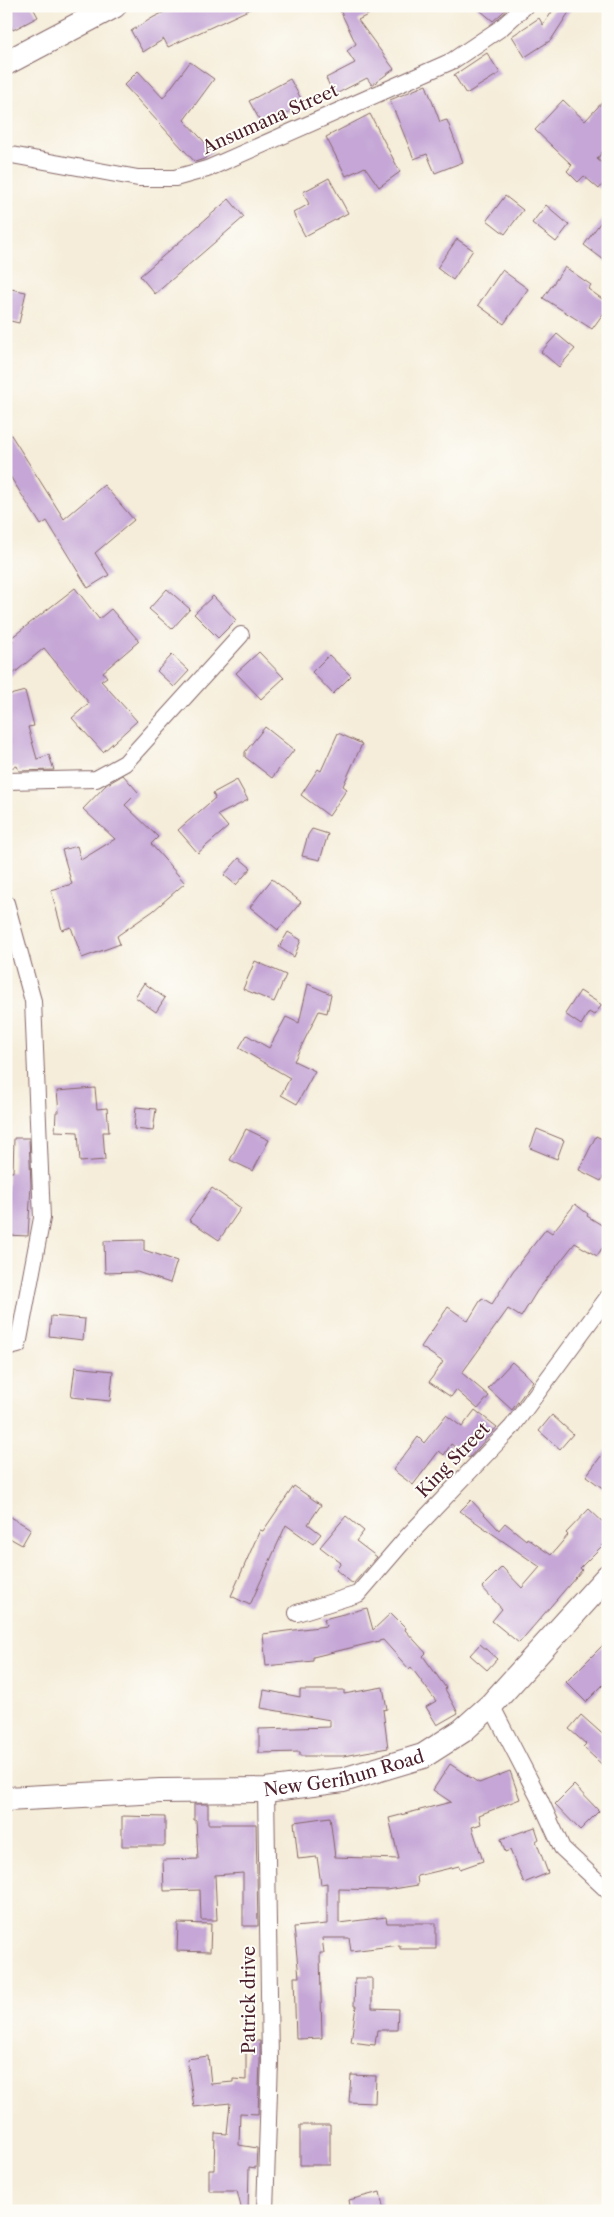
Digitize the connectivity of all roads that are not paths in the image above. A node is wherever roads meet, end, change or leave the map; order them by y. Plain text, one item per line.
1 (114, 6) edge
2 (525, 6) edge
3 (6, 63) edge
4 (6, 154) edge
5 (241, 635) dead end
6 (6, 781) edge
7 (6, 903) edge
8 (608, 1297) edge
9 (6, 1348) edge
10 (608, 1576) edge
11 (297, 1613) dead end
12 (491, 1705) junction
13 (266, 1790) junction
14 (6, 1799) edge
15 (608, 1891) edge
16 (265, 2211) edge

1 - 3 street
2 - 4 street, Ansumana Street
5 - 6 street
7 - 9 street
8 - 11 street, King Street
10 - 12 street, New Gerihun Road
12 - 13 street, New Gerihun Road
12 - 15 street
13 - 14 street, New Gerihun Road
13 - 16 street, Patrick drive

